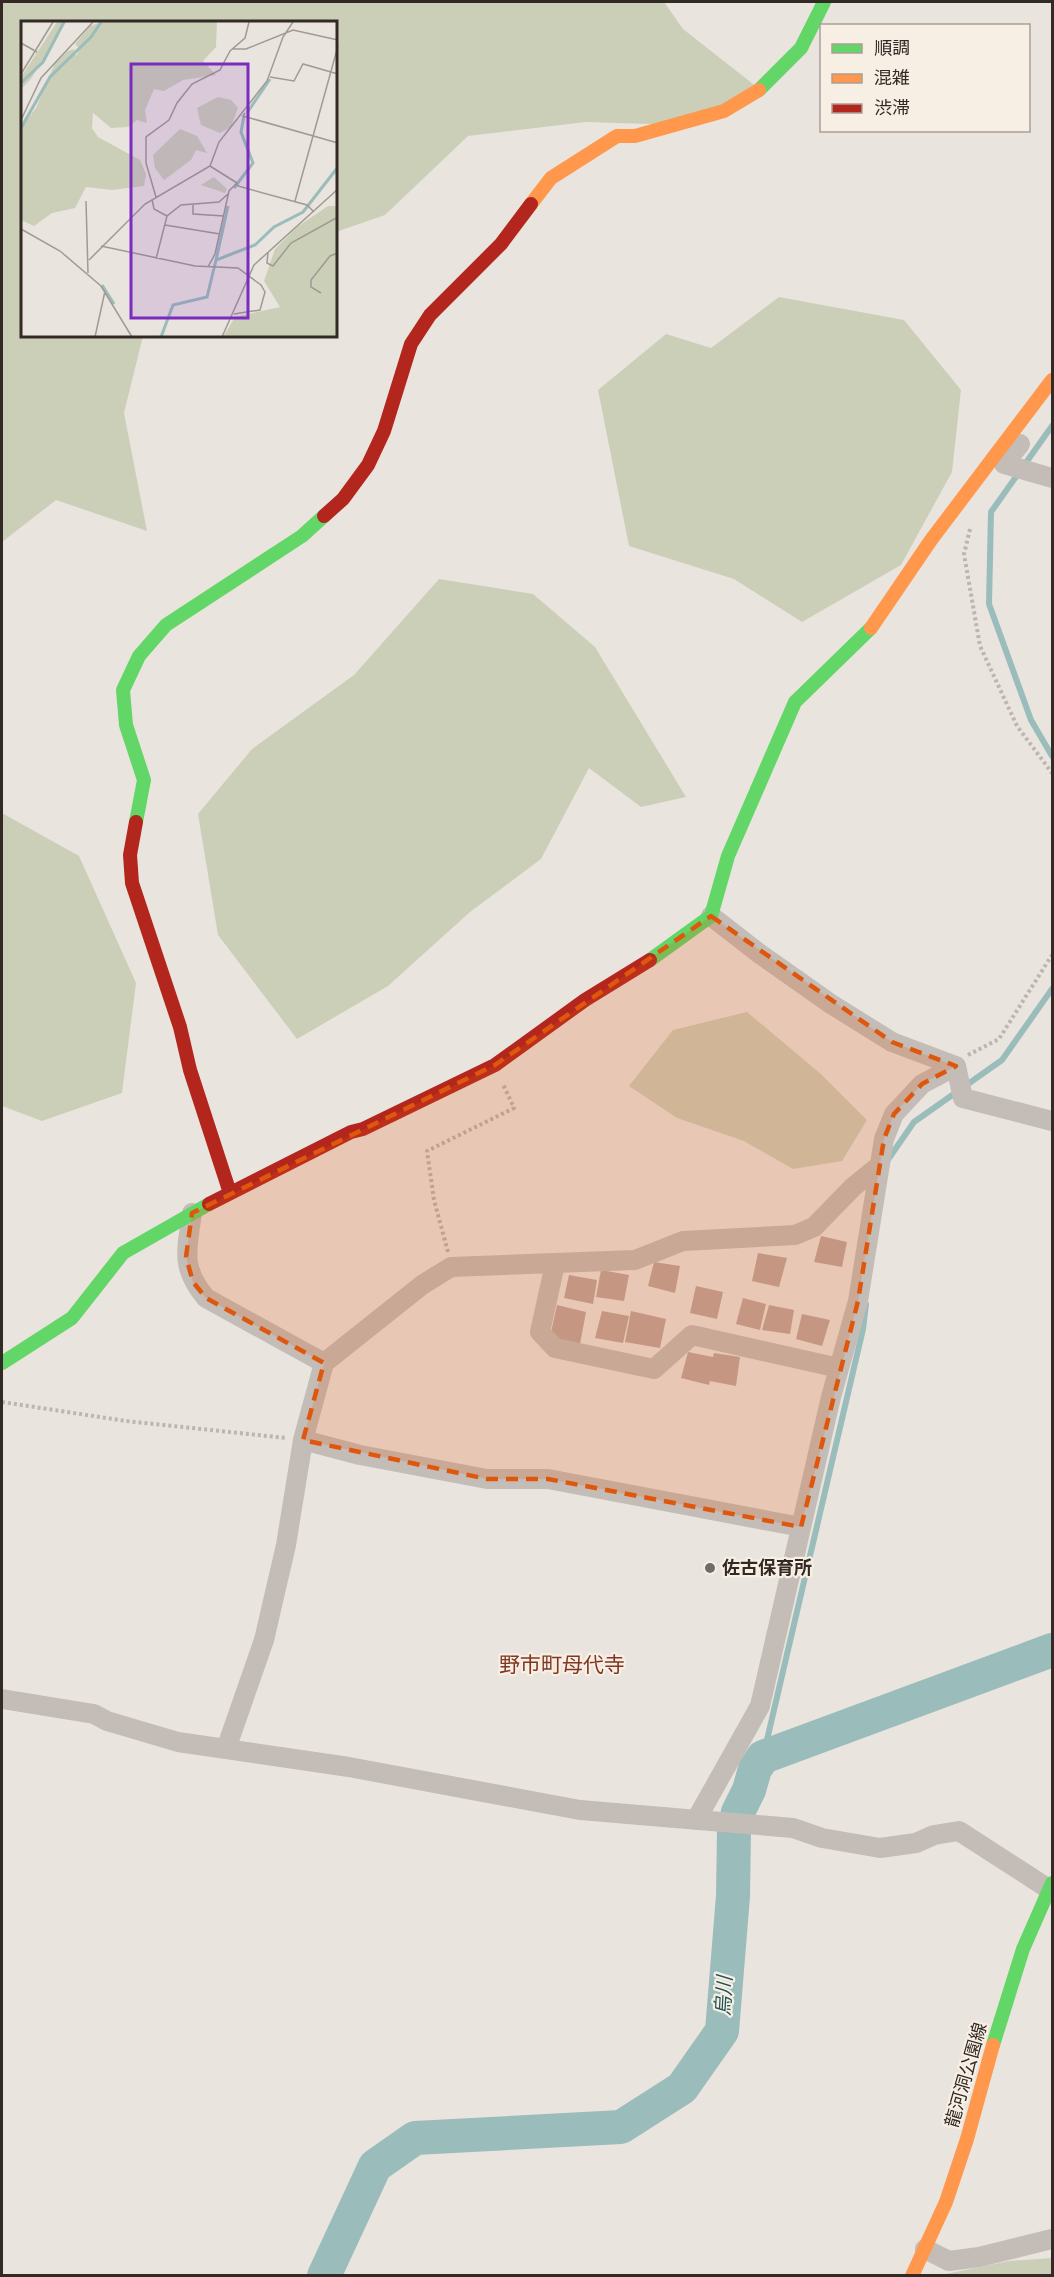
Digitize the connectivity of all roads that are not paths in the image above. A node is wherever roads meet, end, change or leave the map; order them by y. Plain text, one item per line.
1 (824, 2) edge
2 (1053, 380) edge
3 (1053, 403) edge
4 (1050, 477) edge
5 (711, 916) junction
6 (954, 1065) junction
7 (1053, 1121) edge
8 (879, 1166) junction
9 (230, 1193) junction
10 (192, 1213) junction
11 (555, 1264) junction
12 (2, 1363) edge
13 (324, 1363) junction
14 (839, 1368) junction
15 (303, 1440) junction
16 (801, 1527) junction
17 (2, 1699) edge
18 (226, 1749) junction
19 (702, 1820) junction
20 (1051, 1887) edge
21 (1053, 2239) edge
22 (925, 2249) junction
23 (912, 2276) edge

1 - 9 street
2 - 5 street
3 - 4 street
5 - 6 street
5 - 9 street
6 - 7 street
6 - 8 street
8 - 11 street
8 - 14 street
9 - 10 street
10 - 12 street
10 - 13 street
11 - 13 street
11 - 14 street
13 - 15 street
14 - 16 street
15 - 16 street
15 - 18 street
16 - 19 street
17 - 18 street
18 - 19 street
19 - 20 street
20 - 22 street, 龍河洞公園線
21 - 22 street
22 - 23 street, 龍河洞公園線

